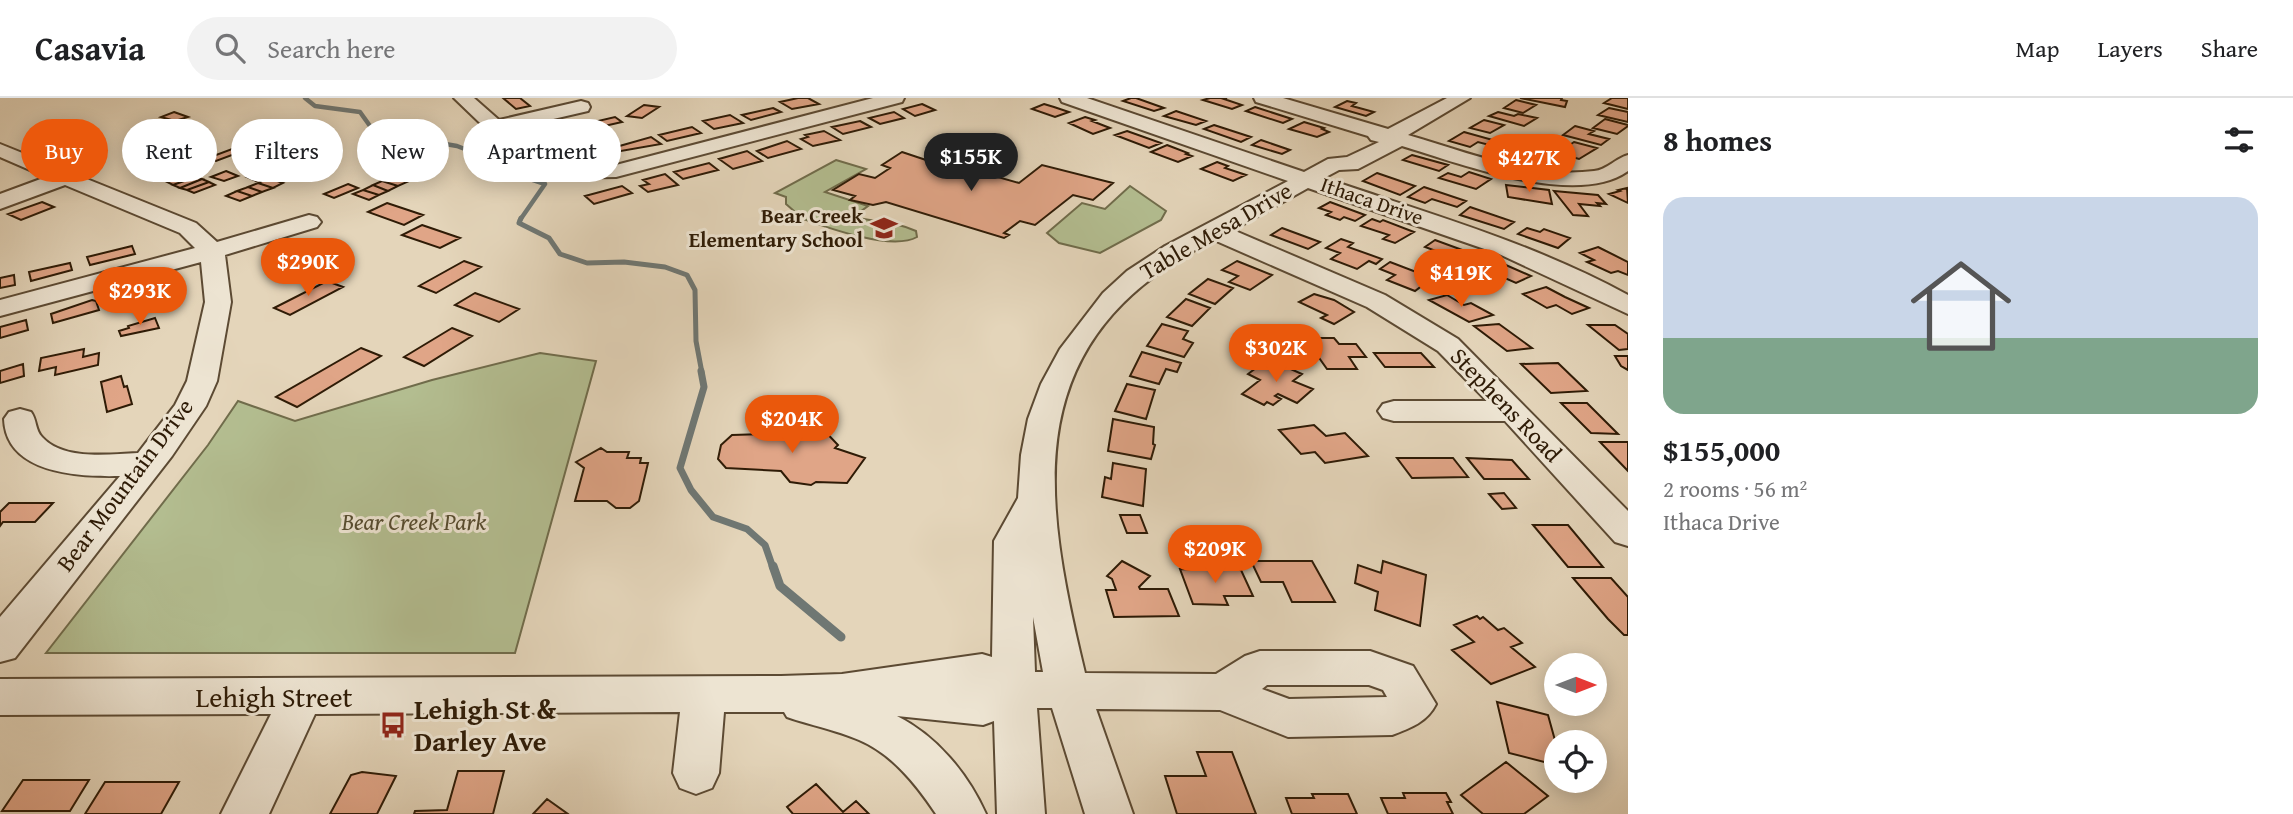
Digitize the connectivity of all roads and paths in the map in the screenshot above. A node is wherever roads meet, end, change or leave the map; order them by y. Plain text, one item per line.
1 (463, 98) edge
2 (890, 98) edge
3 (1069, 98) edge
4 (1263, 98) edge
5 (1458, 98) edge
6 (581, 107) dead end
7 (486, 119) edge
8 (529, 119) edge
9 (1390, 136) junction
10 (0, 150) edge
11 (21, 159) edge
12 (1628, 161) edge
13 (621, 168) edge
14 (1308, 179) junction
15 (53, 182) edge
16 (74, 182) edge
17 (0, 202) edge
18 (309, 222) dead end
19 (1214, 231) junction
20 (212, 251) junction
21 (1628, 306) edge
22 (0, 308) edge
23 (1394, 411) dead end
24 (1514, 411) junction
25 (20, 419) dead end
26 (146, 464) junction
27 (1034, 501) junction
28 (1628, 533) edge
29 (0, 646) edge
30 (1015, 690) junction
31 (1068, 691) junction
32 (1223, 692) dead end
33 (704, 693) junction
34 (781, 694) junction
35 (0, 696) edge
36 (301, 697) junction
37 (696, 773) dead end
38 (245, 814) edge
39 (962, 814) edge
40 (1021, 814) edge
41 (1109, 814) edge

1 - 7 street
2 - 13 street
3 - 14 street, Ithaca Drive
4 - 9 street
5 - 9 street, Table Mesa Drive
6 - 8 street
9 - 12 street
9 - 14 street, Table Mesa Drive
10 - 11 street
14 - 19 street, Table Mesa Drive
14 - 21 street, Ithaca Drive
15 - 17 street
16 - 20 street
18 - 20 street
19 - 24 street, Stephens Road
19 - 27 street, Table Mesa Drive
20 - 22 street
20 - 26 street, Bear Mountain Drive
23 - 24 street
24 - 28 street, Stephens Road
25 - 26 street
26 - 29 street, Bear Mountain Drive
27 - 30 street, Table Mesa Drive
27 - 31 street, Table Mesa Drive
30 - 31 street, Lehigh Street
30 - 34 street, Lehigh Street
30 - 40 street, Table Mesa Drive
31 - 32 street, Lehigh Street
31 - 41 street, Table Mesa Drive
33 - 34 street, Lehigh Street
33 - 36 street, Lehigh Street
33 - 37 street
34 - 39 street
35 - 36 street, Lehigh Street
36 - 38 street

